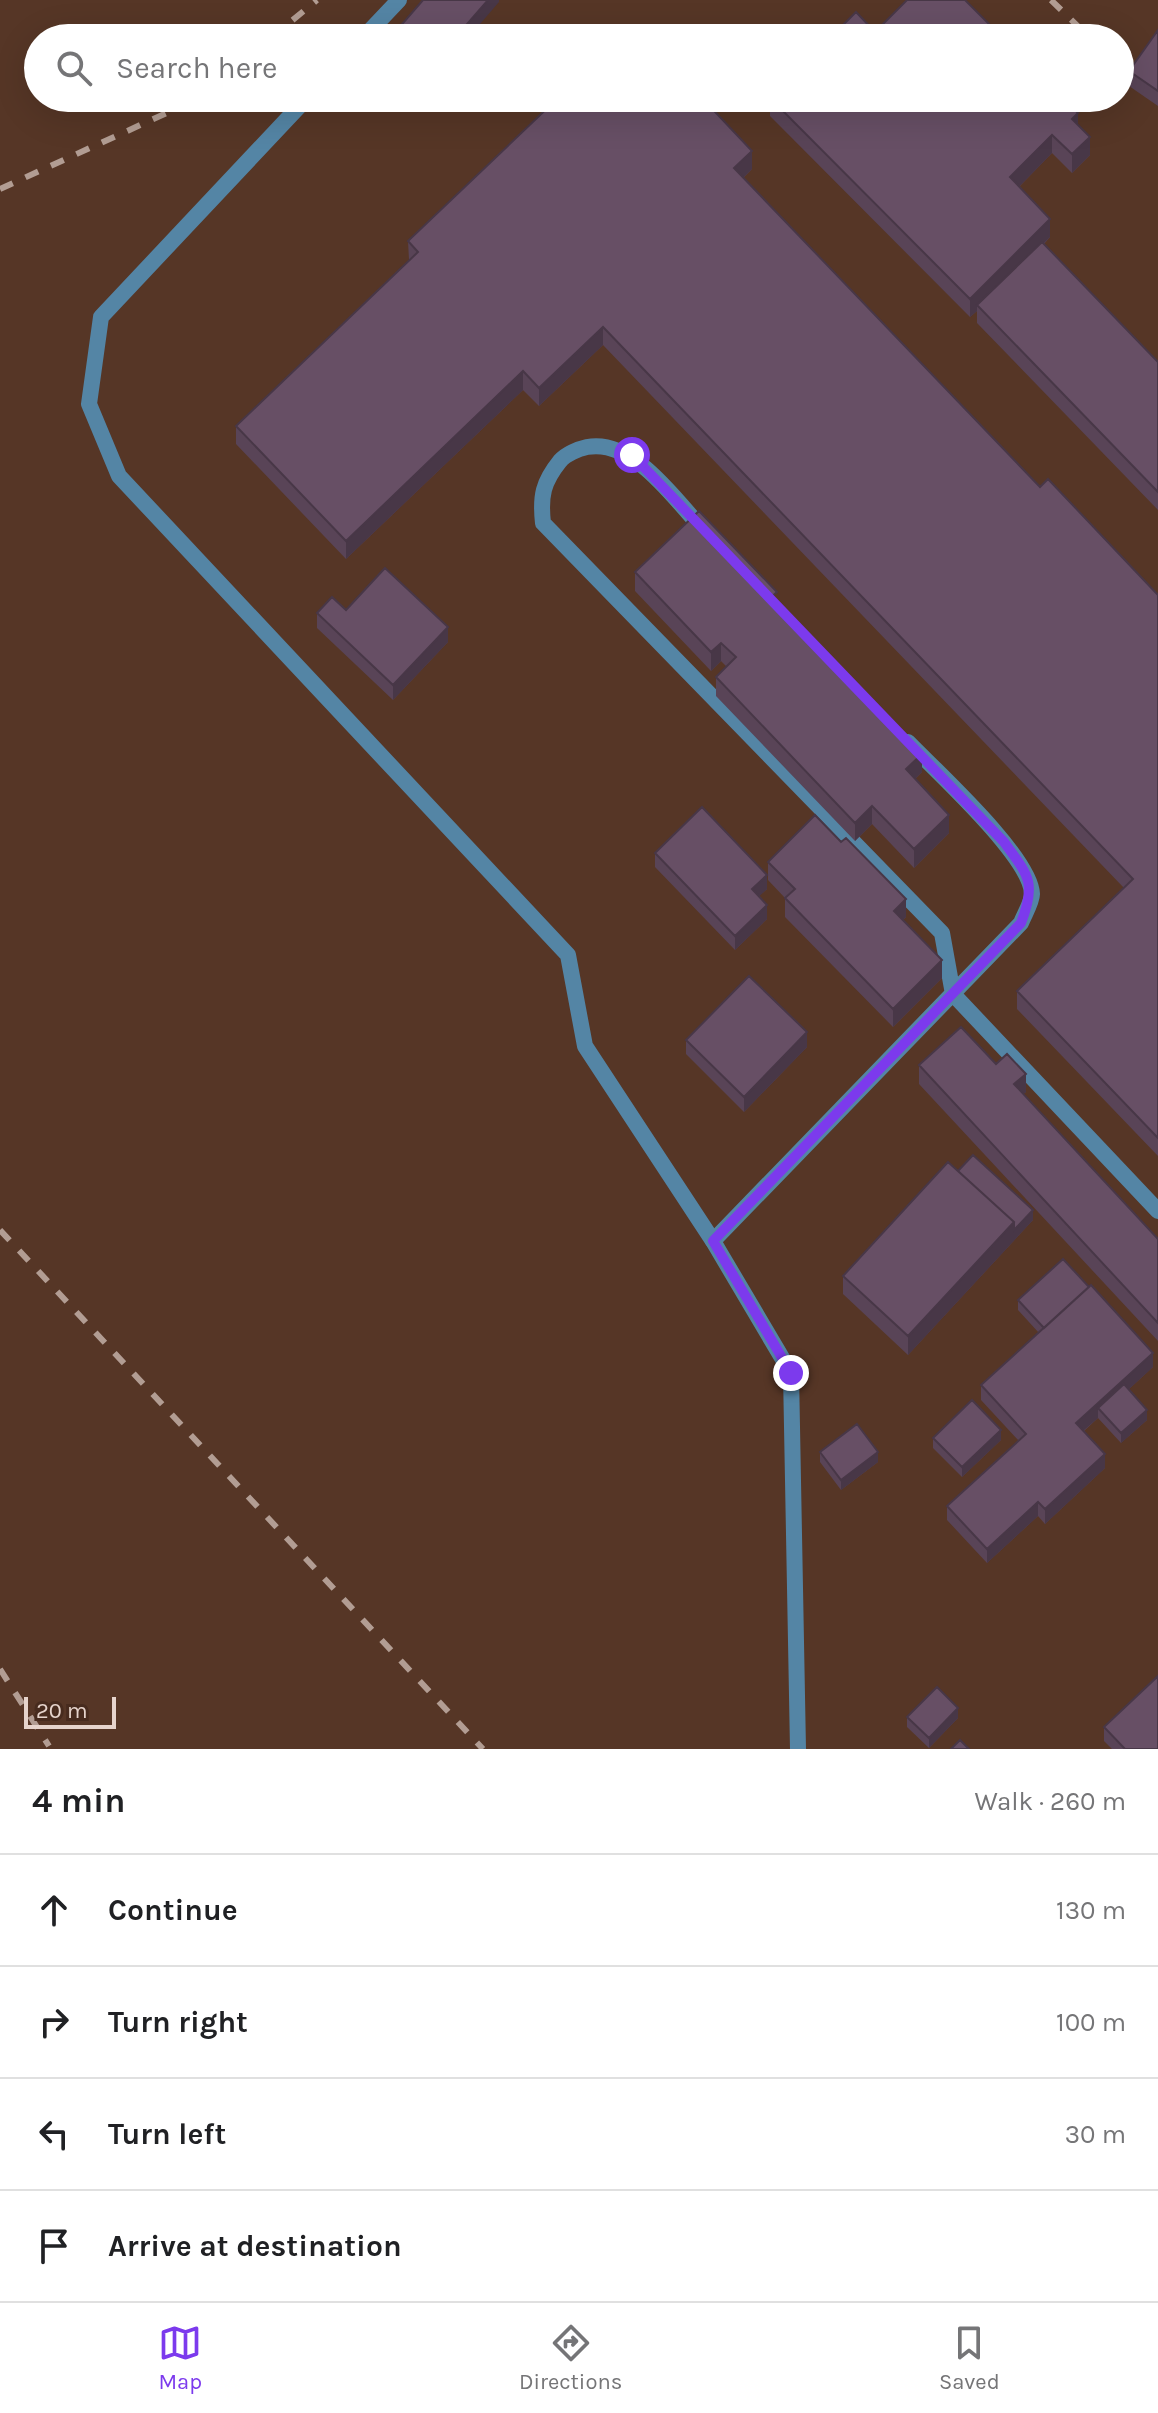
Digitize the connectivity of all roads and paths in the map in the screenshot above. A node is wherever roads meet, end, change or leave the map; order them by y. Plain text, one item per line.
1 (399, 0) edge
2 (376, 24) edge
3 (294, 112) edge
4 (719, 546) edge
5 (894, 728) edge
6 (953, 994) junction
7 (1158, 1211) edge
8 (713, 1241) junction
9 (798, 1749) edge

1 - 2 street
3 - 8 street
4 - 6 street
5 - 6 street
6 - 7 street
6 - 8 street
8 - 9 street

